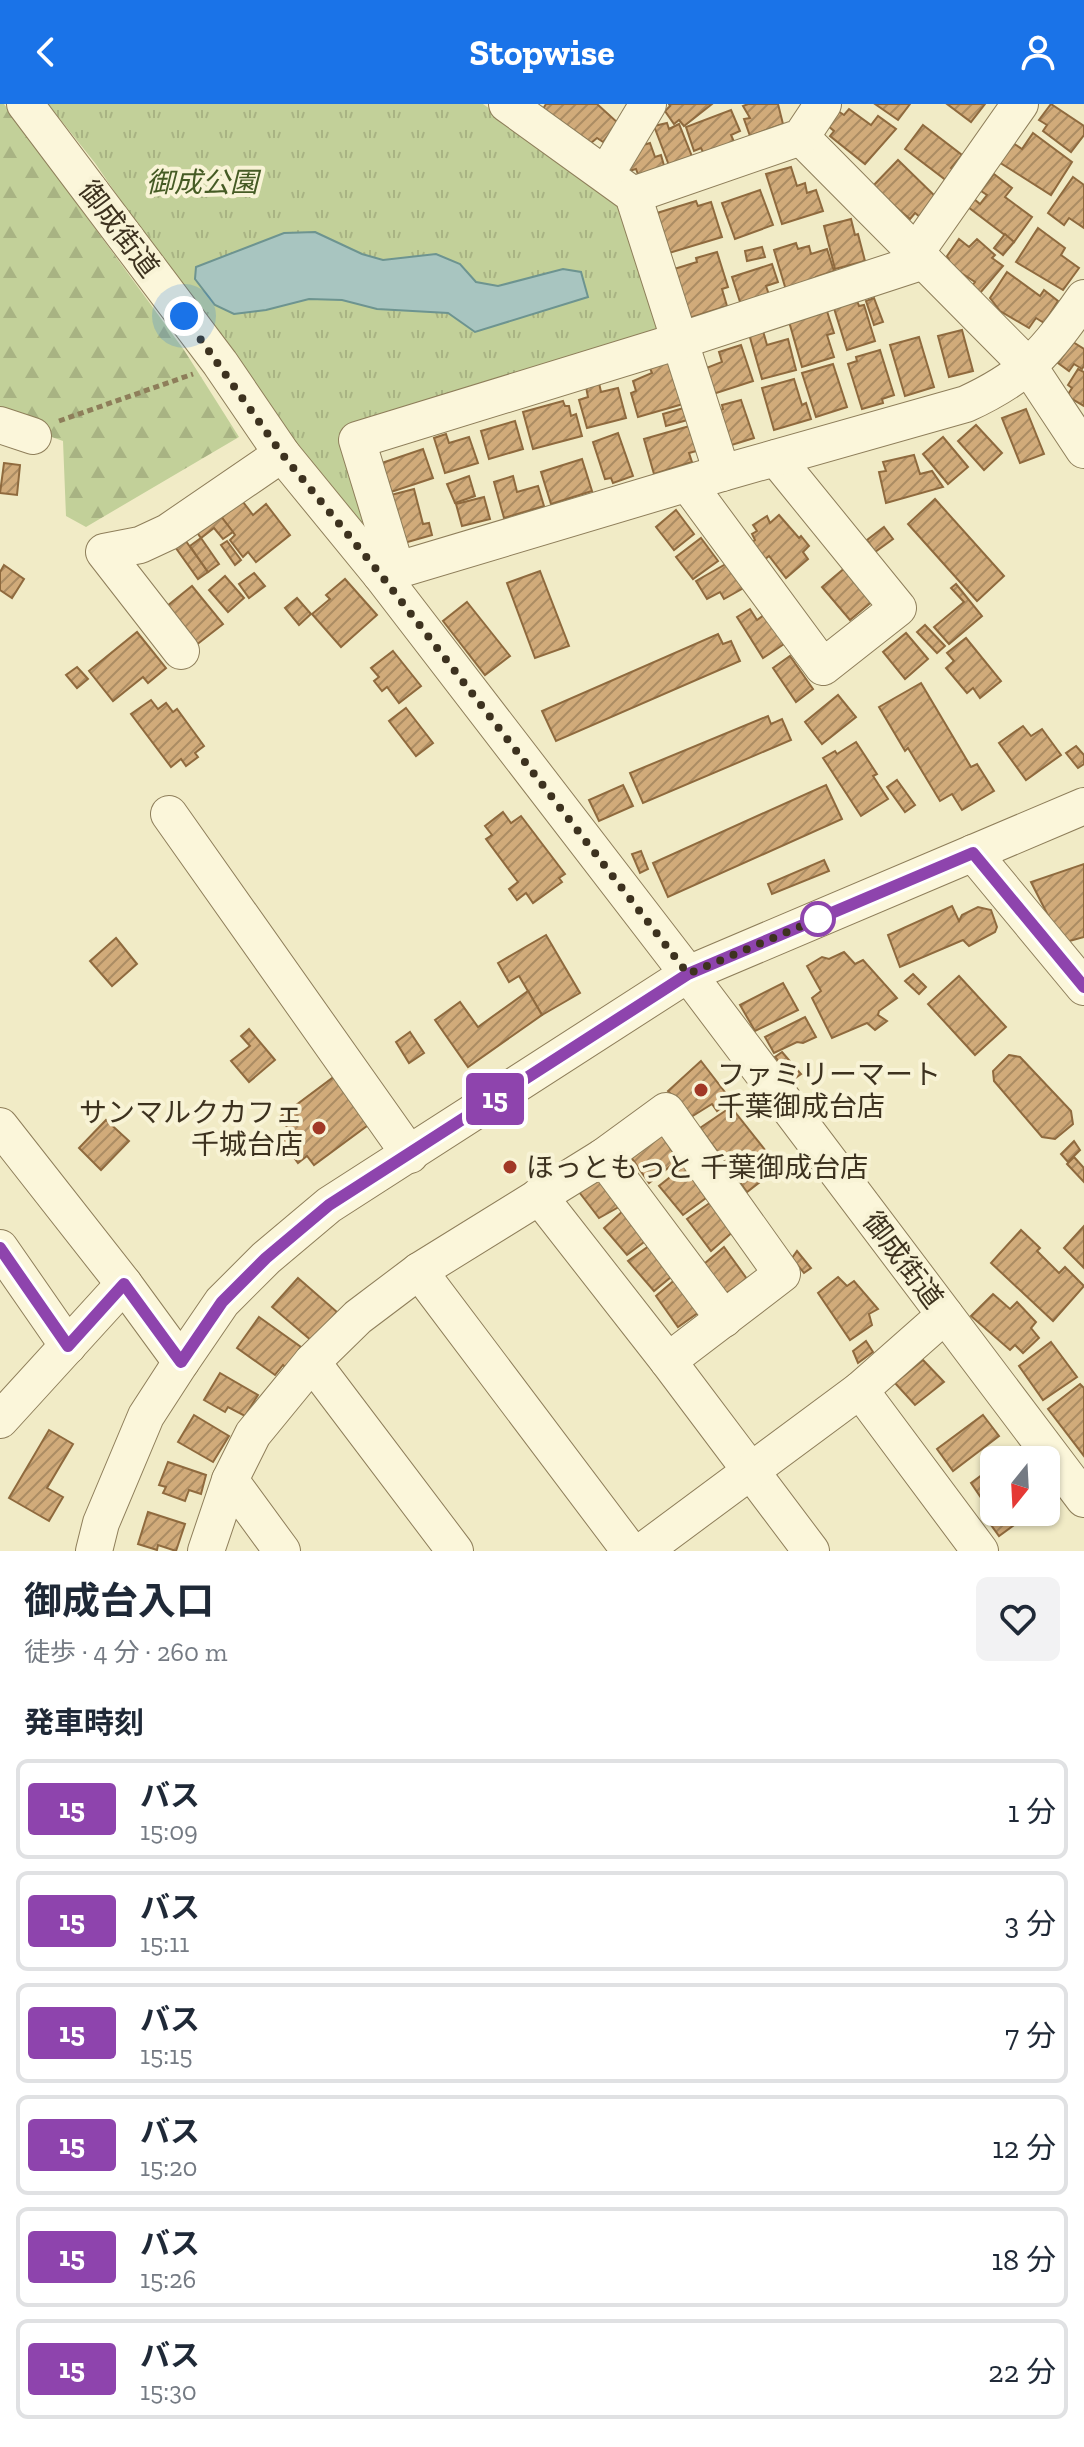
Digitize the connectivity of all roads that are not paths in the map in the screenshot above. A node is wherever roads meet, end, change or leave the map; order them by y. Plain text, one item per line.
1 (25, 104) edge
2 (507, 104) edge
3 (648, 104) edge
4 (823, 104) edge
5 (1020, 104) edge
6 (801, 137) junction
7 (620, 184) junction
8 (920, 257) junction
9 (1084, 298) edge
10 (679, 341) junction
11 (1029, 367) junction
12 (1084, 450) edge
13 (282, 454) junction
14 (776, 458) junction
15 (722, 473) junction
16 (688, 484) junction
17 (389, 573) junction
18 (181, 651) dead end
19 (1084, 806) edge
20 (169, 814) dead end
21 (973, 853) junction
22 (688, 974) junction
23 (1084, 987) edge
24 (0, 1126) edge
25 (410, 1155) junction
26 (603, 1157) junction
27 (539, 1196) junction
28 (0, 1248) edge
29 (419, 1271) junction
30 (124, 1284) junction
31 (945, 1315) junction
32 (724, 1319) junction
33 (68, 1346) junction
34 (668, 1361) junction
35 (181, 1362) junction
36 (312, 1362) junction
37 (860, 1390) junction
38 (0, 1420) edge
39 (751, 1471) junction
40 (230, 1480) junction
41 (1084, 1499) edge
42 (94, 1551) edge
43 (206, 1551) edge
44 (282, 1551) edge
45 (455, 1551) edge
46 (630, 1551) edge
47 (643, 1551) edge
48 (811, 1551) edge
49 (980, 1551) edge

1 - 13 street, 御成街道
2 - 7 street
3 - 7 street
4 - 6 street
5 - 8 street
6 - 7 street
6 - 8 street
7 - 10 street
8 - 10 street
8 - 11 street
9 - 11 street
10 - 15 street
10 - 17 street
11 - 12 street
11 - 14 street
13 - 17 street, 御成街道
13 - 18 street
14 - 15 street
14 - 16 street
15 - 16 street
16 - 17 street
17 - 22 street, 御成街道
19 - 21 street
20 - 25 street
21 - 22 street
21 - 23 street
22 - 25 street
22 - 31 street, 御成街道
24 - 30 street
25 - 35 street
26 - 27 street
26 - 32 street
26 - 32 street
27 - 29 street
27 - 34 street
28 - 33 street
29 - 36 street
29 - 46 street
30 - 33 street
30 - 35 street
31 - 37 street
31 - 41 street, 御成街道
32 - 34 street
33 - 38 street
34 - 39 street
35 - 42 street
36 - 40 street
36 - 45 street
37 - 39 street
37 - 49 street
39 - 47 street
39 - 48 street
40 - 43 street
40 - 44 street

